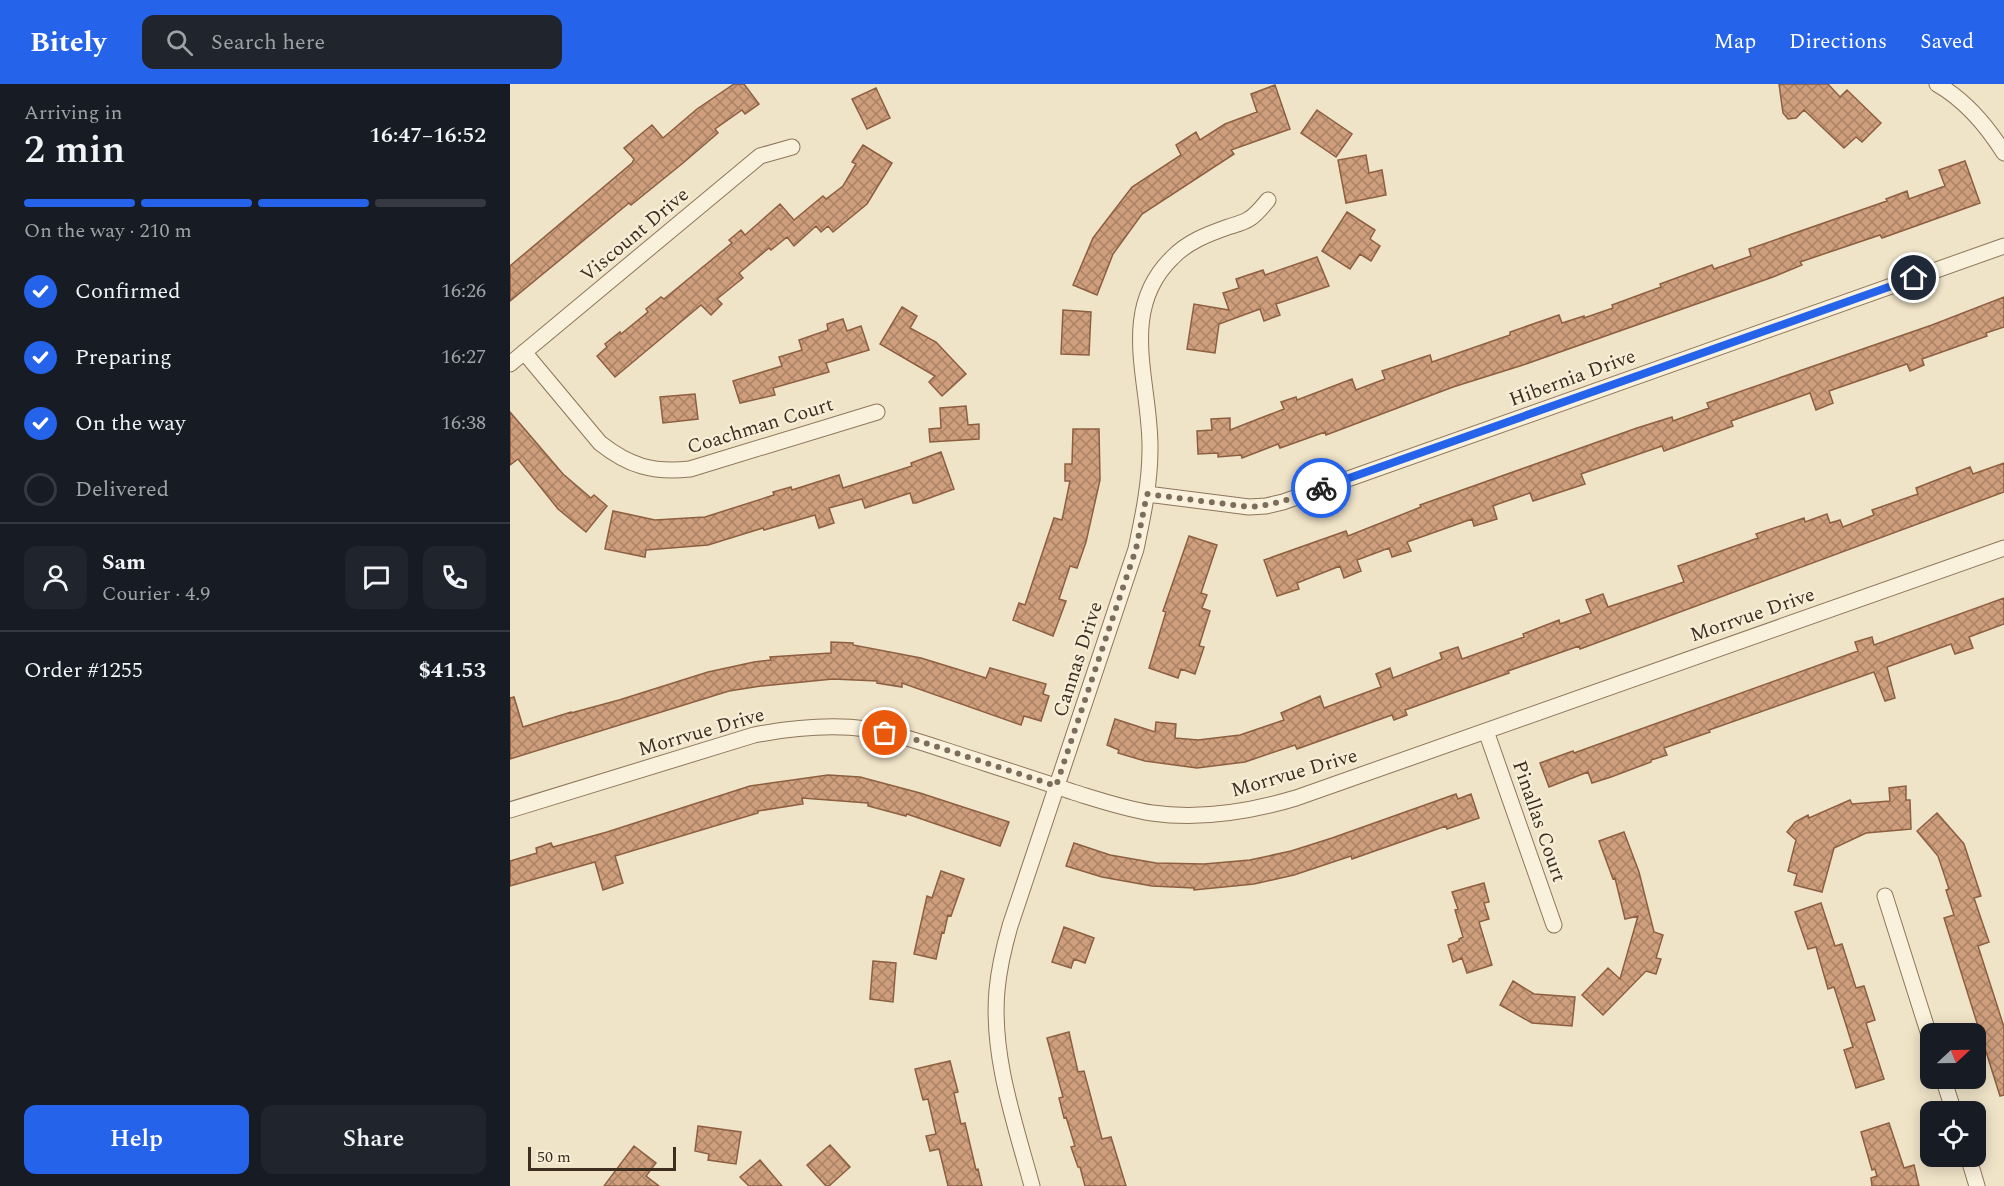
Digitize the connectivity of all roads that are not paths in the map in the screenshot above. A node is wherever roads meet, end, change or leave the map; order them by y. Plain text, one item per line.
1 (1937, 84) edge
2 (792, 147) dead end
3 (2004, 153) edge
4 (1268, 200) dead end
5 (2004, 246) edge
6 (524, 352) junction
7 (510, 364) edge
8 (877, 412) dead end
9 (1147, 494) junction
10 (2004, 548) edge
11 (1486, 731) junction
12 (1056, 786) junction
13 (510, 810) edge
14 (1885, 896) dead end
15 (1554, 925) dead end
16 (1925, 1023) edge
17 (1971, 1167) edge
18 (1032, 1186) edge
19 (1977, 1186) edge

1 - 3 street
2 - 6 street, Viscount Drive
4 - 9 street, Cannas Drive
5 - 9 street, Hibernia Drive
6 - 7 street, Viscount Drive
6 - 8 street, Coachman Court
9 - 12 street, Cannas Drive
10 - 11 street, Morrvue Drive
11 - 12 street, Morrvue Drive
11 - 15 street, Pinallas Court
12 - 13 street, Morrvue Drive
12 - 18 street, Cannas Drive
14 - 16 street
17 - 19 street

